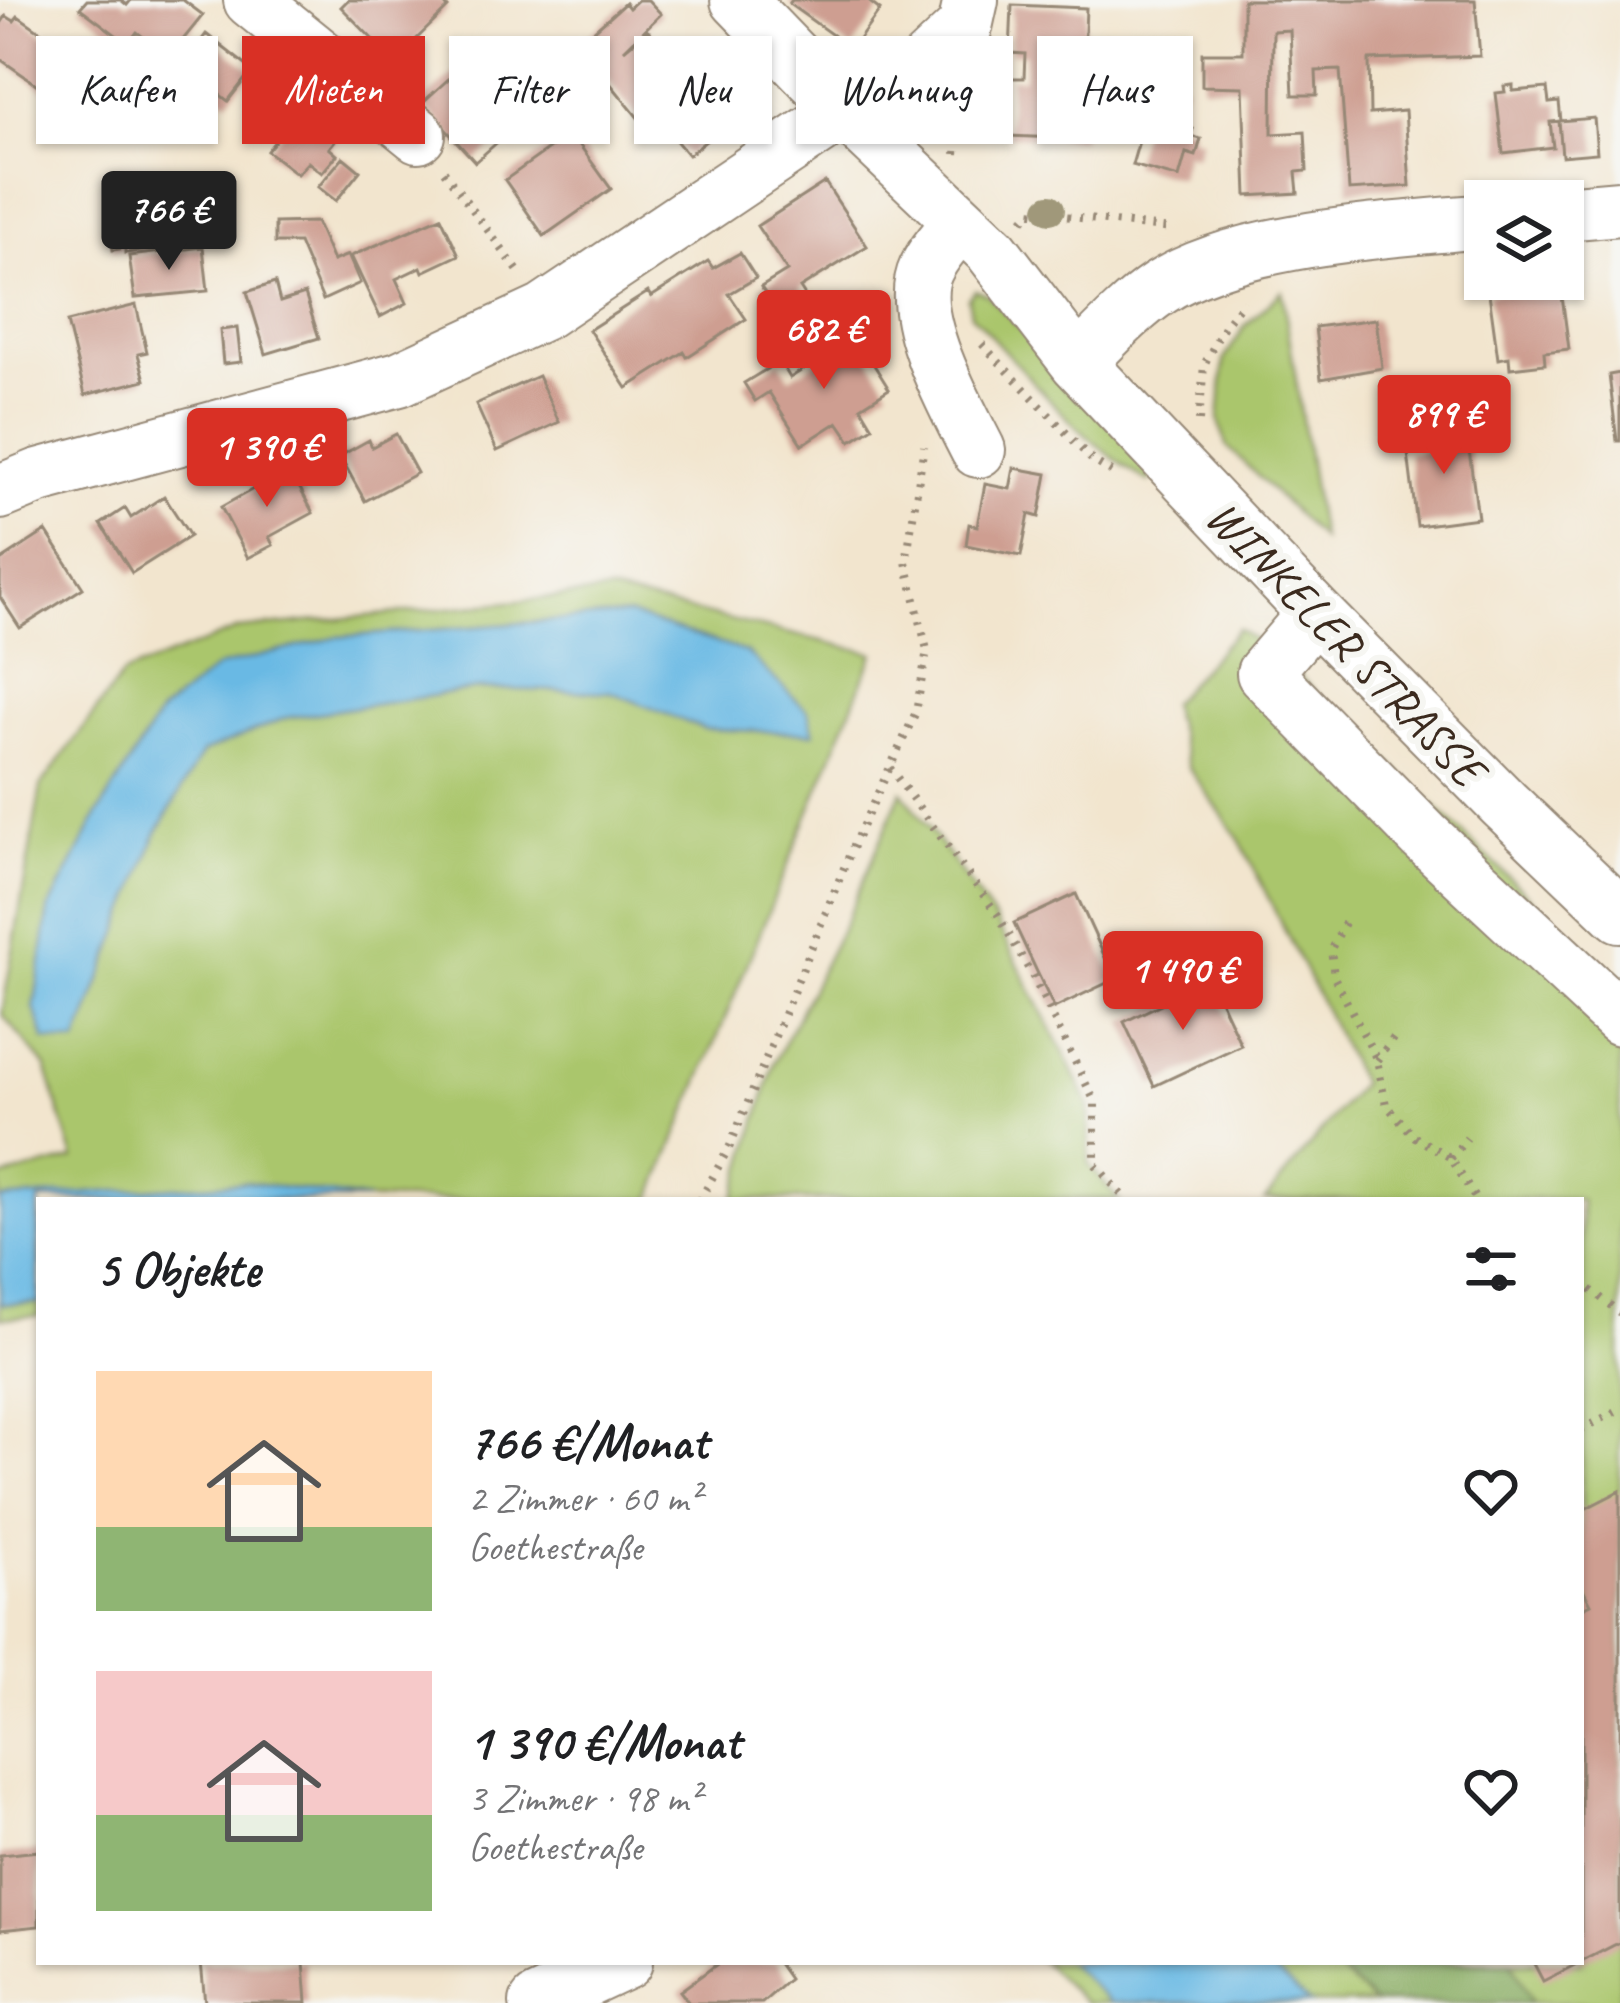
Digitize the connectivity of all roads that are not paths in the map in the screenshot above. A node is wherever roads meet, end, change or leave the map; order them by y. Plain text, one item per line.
1 (251, 0) edge
2 (738, 0) edge
3 (971, 0) edge
4 (296, 36) edge
5 (954, 36) edge
6 (796, 60) edge
7 (812, 144) edge
8 (875, 144) edge
9 (1620, 208) edge
10 (1584, 211) edge
11 (1464, 224) edge
12 (952, 233) junction
13 (1078, 363) junction
14 (978, 450) dead end
15 (0, 492) edge
16 (1316, 613) junction
17 (1620, 915) edge
18 (1620, 1018) edge
19 (620, 1965) edge
20 (570, 1998) edge

1 - 4 street
2 - 6 street, WINKELER STRASSE
3 - 5 street
7 - 15 street
8 - 12 street, WINKELER STRASSE
9 - 10 street
11 - 13 street
12 - 13 street, WINKELER STRASSE
12 - 14 street
13 - 16 street, WINKELER STRASSE
16 - 17 street, WINKELER STRASSE
16 - 18 street
19 - 20 street

